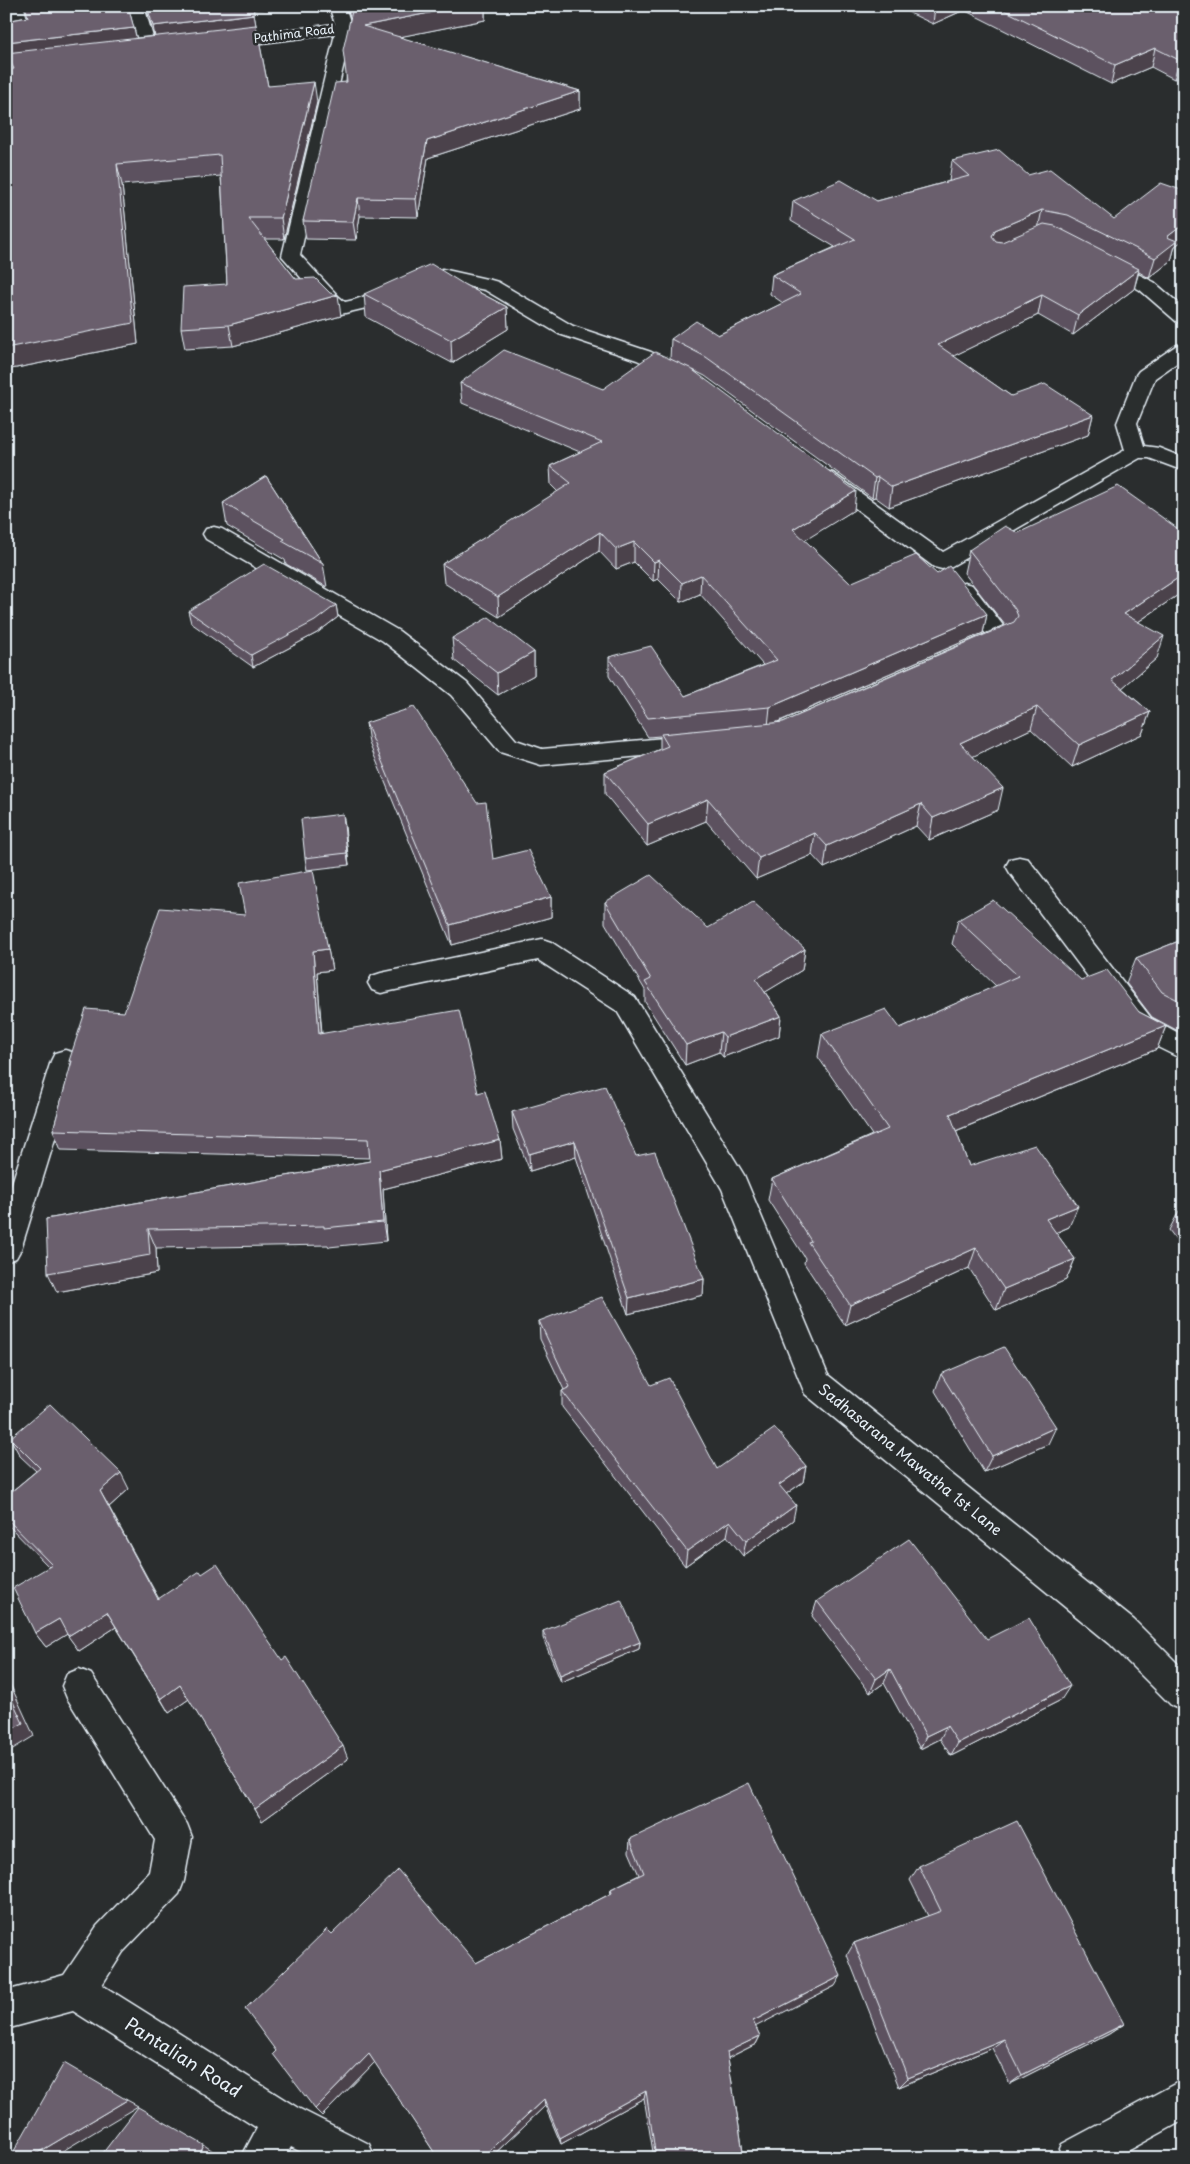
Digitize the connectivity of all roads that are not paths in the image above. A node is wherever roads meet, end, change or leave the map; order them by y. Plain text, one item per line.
1 (136, 6) edge
2 (337, 6) edge
3 (344, 28) junction
4 (208, 44) edge
5 (169, 49) edge
6 (149, 51) junction
7 (130, 53) edge
8 (63, 61) edge
9 (6, 67) edge
10 (1090, 256) edge
11 (1184, 318) edge
12 (1184, 349) edge
13 (698, 382) edge
14 (1136, 452) junction
15 (808, 463) edge
16 (1184, 465) edge
17 (214, 534) dead end
18 (942, 562) junction
19 (955, 657) edge
20 (714, 741) edge
21 (1019, 866) dead end
22 (382, 983) dead end
23 (1184, 1049) edge
24 (65, 1061) dead end
25 (6, 1249) edge
26 (79, 1686) dead end
27 (1184, 1694) edge
28 (76, 1991) junction
29 (6, 2010) edge
30 (1184, 2098) edge
31 (284, 2122) junction
32 (261, 2158) edge
33 (355, 2158) edge
34 (1076, 2158) edge

1 - 6 street
2 - 3 street
3 - 4 street, Pathima Road
3 - 13 street
5 - 6 street
6 - 7 street
8 - 9 street
10 - 11 street
12 - 14 street
14 - 16 street
14 - 18 street
15 - 18 street
17 - 20 street
18 - 19 street
21 - 23 street
22 - 27 street, Sadhasarana Mawatha 1st Lane
24 - 25 street
26 - 28 street
28 - 29 street
28 - 31 street, Pantalian Road
30 - 34 street
31 - 32 street
31 - 33 street, Pantalian Road

